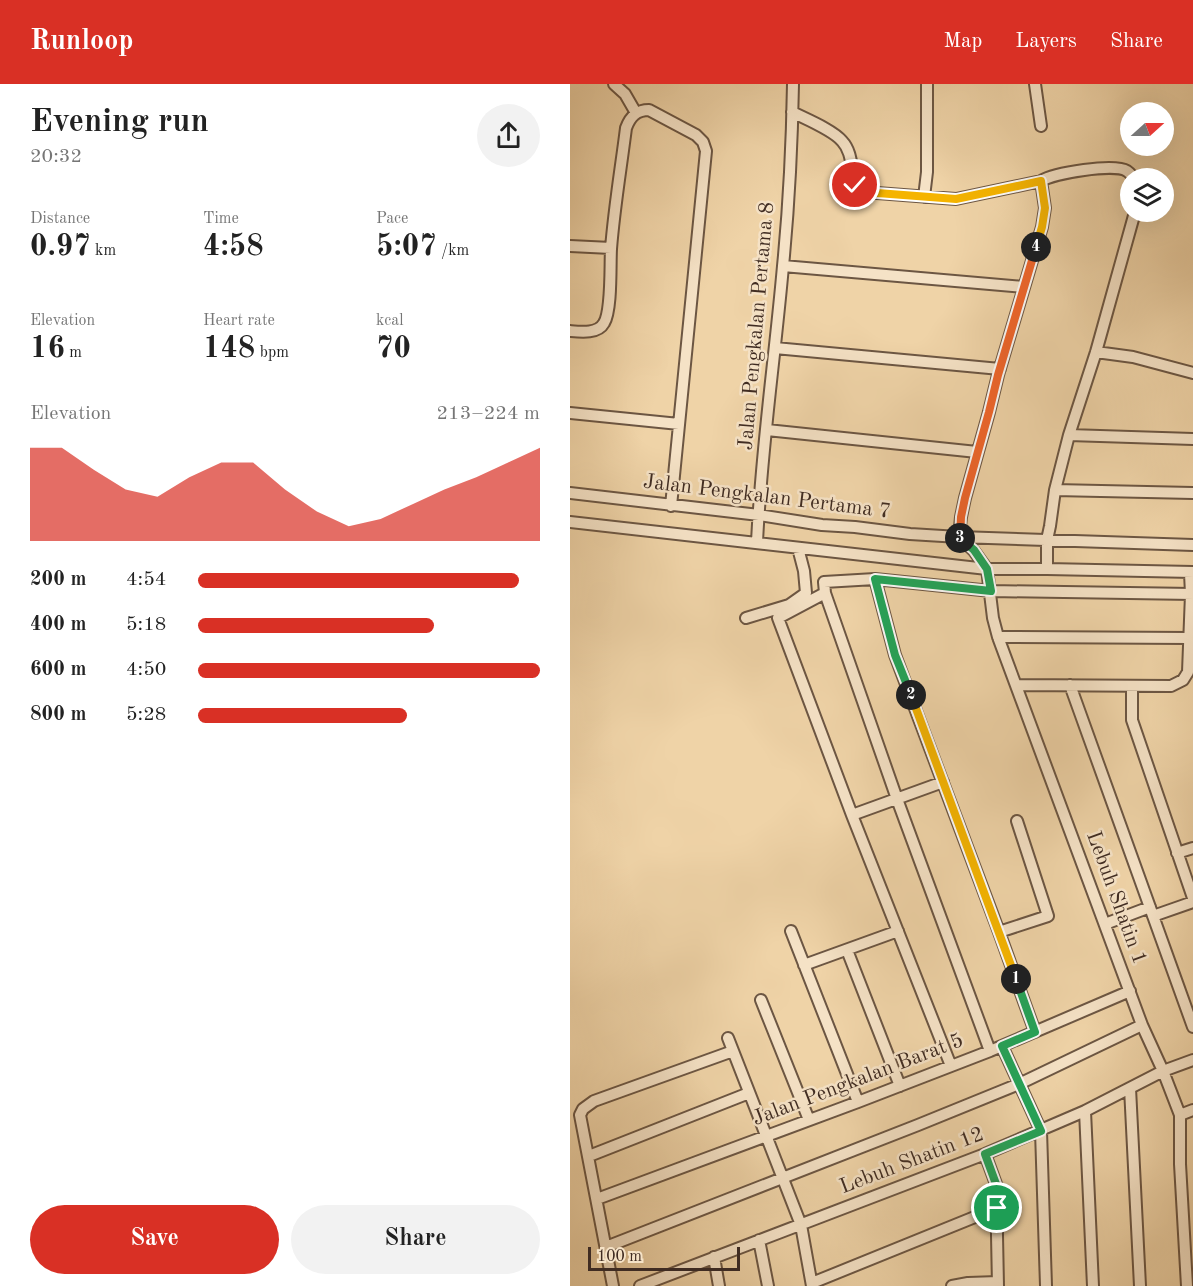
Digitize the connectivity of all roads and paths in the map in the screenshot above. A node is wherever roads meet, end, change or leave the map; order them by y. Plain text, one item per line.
1 (614, 84) edge
2 (793, 84) edge
3 (927, 84) edge
4 (1035, 84) edge
5 (792, 112) junction
6 (636, 113) junction
7 (1041, 126) dead end
8 (1120, 169) edge
9 (1041, 181) junction
10 (924, 196) junction
11 (1132, 222) edge
12 (570, 246) edge
13 (611, 248) junction
14 (783, 266) junction
15 (1023, 287) junction
16 (570, 331) edge
17 (775, 348) junction
18 (1096, 352) junction
19 (1000, 369) junction
20 (1193, 373) edge
21 (570, 413) edge
22 (679, 424) junction
23 (767, 430) junction
24 (1069, 435) junction
25 (1193, 439) edge
26 (977, 452) junction
27 (1055, 490) junction
28 (570, 493) edge
29 (1193, 493) edge
30 (671, 506) junction
31 (759, 515) junction
32 (570, 522) edge
33 (959, 537) junction
34 (1047, 540) junction
35 (758, 543) junction
36 (1193, 545) edge
37 (798, 548) junction
38 (987, 569) junction
39 (1047, 569) junction
40 (1191, 572) edge
41 (875, 579) junction
42 (824, 588) junction
43 (991, 591) junction
44 (1192, 594) edge
45 (746, 618) dead end
46 (998, 637) junction
47 (1189, 638) junction
48 (1016, 685) junction
49 (1070, 685) junction
50 (1132, 686) junction
51 (943, 782) junction
52 (897, 799) junction
53 (852, 815) junction
54 (1017, 821) dead end
55 (1193, 848) edge
56 (1177, 853) junction
57 (1193, 898) edge
58 (1193, 902) edge
59 (1152, 912) junction
60 (1105, 924) junction
61 (791, 931) dead end
62 (898, 931) junction
63 (999, 932) junction
64 (847, 950) junction
65 (804, 965) junction
66 (1130, 991) junction
67 (761, 1000) dead end
68 (1142, 1024) junction
69 (1193, 1027) edge
70 (1035, 1032) junction
71 (728, 1038) dead end
72 (1002, 1046) junction
73 (733, 1051) junction
74 (990, 1051) junction
75 (1193, 1060) edge
76 (951, 1066) junction
77 (1163, 1071) junction
78 (1019, 1084) junction
79 (900, 1086) junction
80 (1130, 1088) junction
81 (749, 1093) junction
82 (858, 1102) junction
83 (1193, 1110) edge
84 (1085, 1111) junction
85 (1180, 1115) junction
86 (577, 1119) edge
87 (809, 1120) junction
88 (1041, 1131) junction
89 (766, 1136) junction
90 (985, 1154) junction
91 (589, 1156) junction
92 (1193, 1159) edge
93 (1180, 1164) junction
94 (782, 1177) junction
95 (597, 1198) junction
96 (997, 1208) junction
97 (801, 1225) junction
98 (1188, 1226) edge
99 (759, 1240) junction
100 (606, 1247) junction
101 (714, 1257) junction
102 (998, 1284) edge
103 (812, 1285) edge
104 (613, 1286) edge
105 (639, 1286) edge
106 (719, 1286) edge
107 (768, 1286) edge
108 (952, 1286) edge
109 (1046, 1286) edge
110 (1093, 1286) edge
111 (1140, 1286) edge
112 (1190, 1286) edge

1 - 6 street
2 - 5 street, Jalan Pengkalan Pertama 8
3 - 10 street
4 - 7 street
5 - 10 street
5 - 14 street, Jalan Pengkalan Pertama 8
6 - 13 street
6 - 22 street
8 - 9 street
9 - 10 street
9 - 15 street
11 - 18 street
12 - 13 street
13 - 16 street
14 - 15 street
14 - 17 street, Jalan Pengkalan Pertama 8
15 - 19 street
17 - 19 street
17 - 23 street, Jalan Pengkalan Pertama 8
18 - 20 street
18 - 24 street
19 - 26 street
21 - 22 street
22 - 30 street
23 - 26 street
23 - 31 street, Jalan Pengkalan Pertama 8
24 - 25 street
24 - 27 street
26 - 33 street
27 - 29 street
27 - 34 street
28 - 30 street, Jalan Pengkalan Pertama 7
30 - 31 street, Jalan Pengkalan Pertama 7
31 - 33 street, Jalan Pengkalan Pertama 7
31 - 35 street, Jalan Pengkalan Pertama 8
32 - 35 street
33 - 34 street, Jalan Pengkalan Pertama 7
33 - 38 street, Lebuh Shatin 1
34 - 36 street, Jalan Pengkalan Pertama 7
34 - 39 street
35 - 37 street
37 - 38 street
37 - 45 street
38 - 39 street
38 - 43 street, Lebuh Shatin 1
39 - 40 street
40 - 44 street
41 - 42 street
41 - 43 street
41 - 51 street
42 - 52 street
42 - 53 street
43 - 44 street
43 - 46 street, Lebuh Shatin 1
44 - 47 street
46 - 47 street
46 - 48 street, Lebuh Shatin 1
47 - 50 street
48 - 49 street
48 - 60 street, Lebuh Shatin 1
49 - 50 street
49 - 59 street
50 - 56 street
51 - 52 street
51 - 63 street
52 - 53 street
52 - 74 street
53 - 62 street
54 - 63 street
55 - 56 street
56 - 57 street
58 - 59 street
59 - 60 street
59 - 69 street
60 - 66 street, Lebuh Shatin 1
61 - 65 street
62 - 64 street
62 - 76 street
63 - 70 street
64 - 65 street
64 - 79 street
65 - 82 street
66 - 68 street, Lebuh Shatin 1
66 - 70 street, Jalan Pengkalan Barat 5
67 - 87 street
68 - 77 street, Lebuh Shatin 1
68 - 78 street
70 - 72 street, Jalan Pengkalan Barat 5
71 - 73 street
72 - 74 street, Jalan Pengkalan Barat 5
72 - 78 street
73 - 81 street
73 - 86 street
74 - 76 street, Jalan Pengkalan Barat 5
75 - 77 street, Lebuh Shatin 12
76 - 79 street, Jalan Pengkalan Barat 5
77 - 80 street, Lebuh Shatin 12
77 - 85 street, Lebuh Shatin 1
78 - 88 street
78 - 94 street
79 - 82 street, Jalan Pengkalan Barat 5
80 - 84 street, Lebuh Shatin 12
80 - 111 street
81 - 89 street
81 - 91 street
82 - 87 street, Jalan Pengkalan Barat 5
83 - 85 street
84 - 88 street, Lebuh Shatin 12
84 - 110 street
85 - 93 street, Lebuh Shatin 1
86 - 91 street
87 - 89 street, Jalan Pengkalan Barat 5
88 - 90 street, Lebuh Shatin 12
88 - 109 street
89 - 94 street
89 - 95 street, Jalan Pengkalan Barat 5
90 - 96 street
90 - 97 street, Lebuh Shatin 12
91 - 95 street
92 - 93 street
93 - 98 street, Lebuh Shatin 1
94 - 97 street
94 - 100 street
95 - 100 street
96 - 102 street
96 - 103 street
97 - 99 street, Lebuh Shatin 12
97 - 103 street
98 - 112 street, Lebuh Shatin 1
99 - 101 street, Lebuh Shatin 12
99 - 107 street
100 - 104 street
101 - 105 street, Lebuh Shatin 12
101 - 106 street
102 - 108 street

